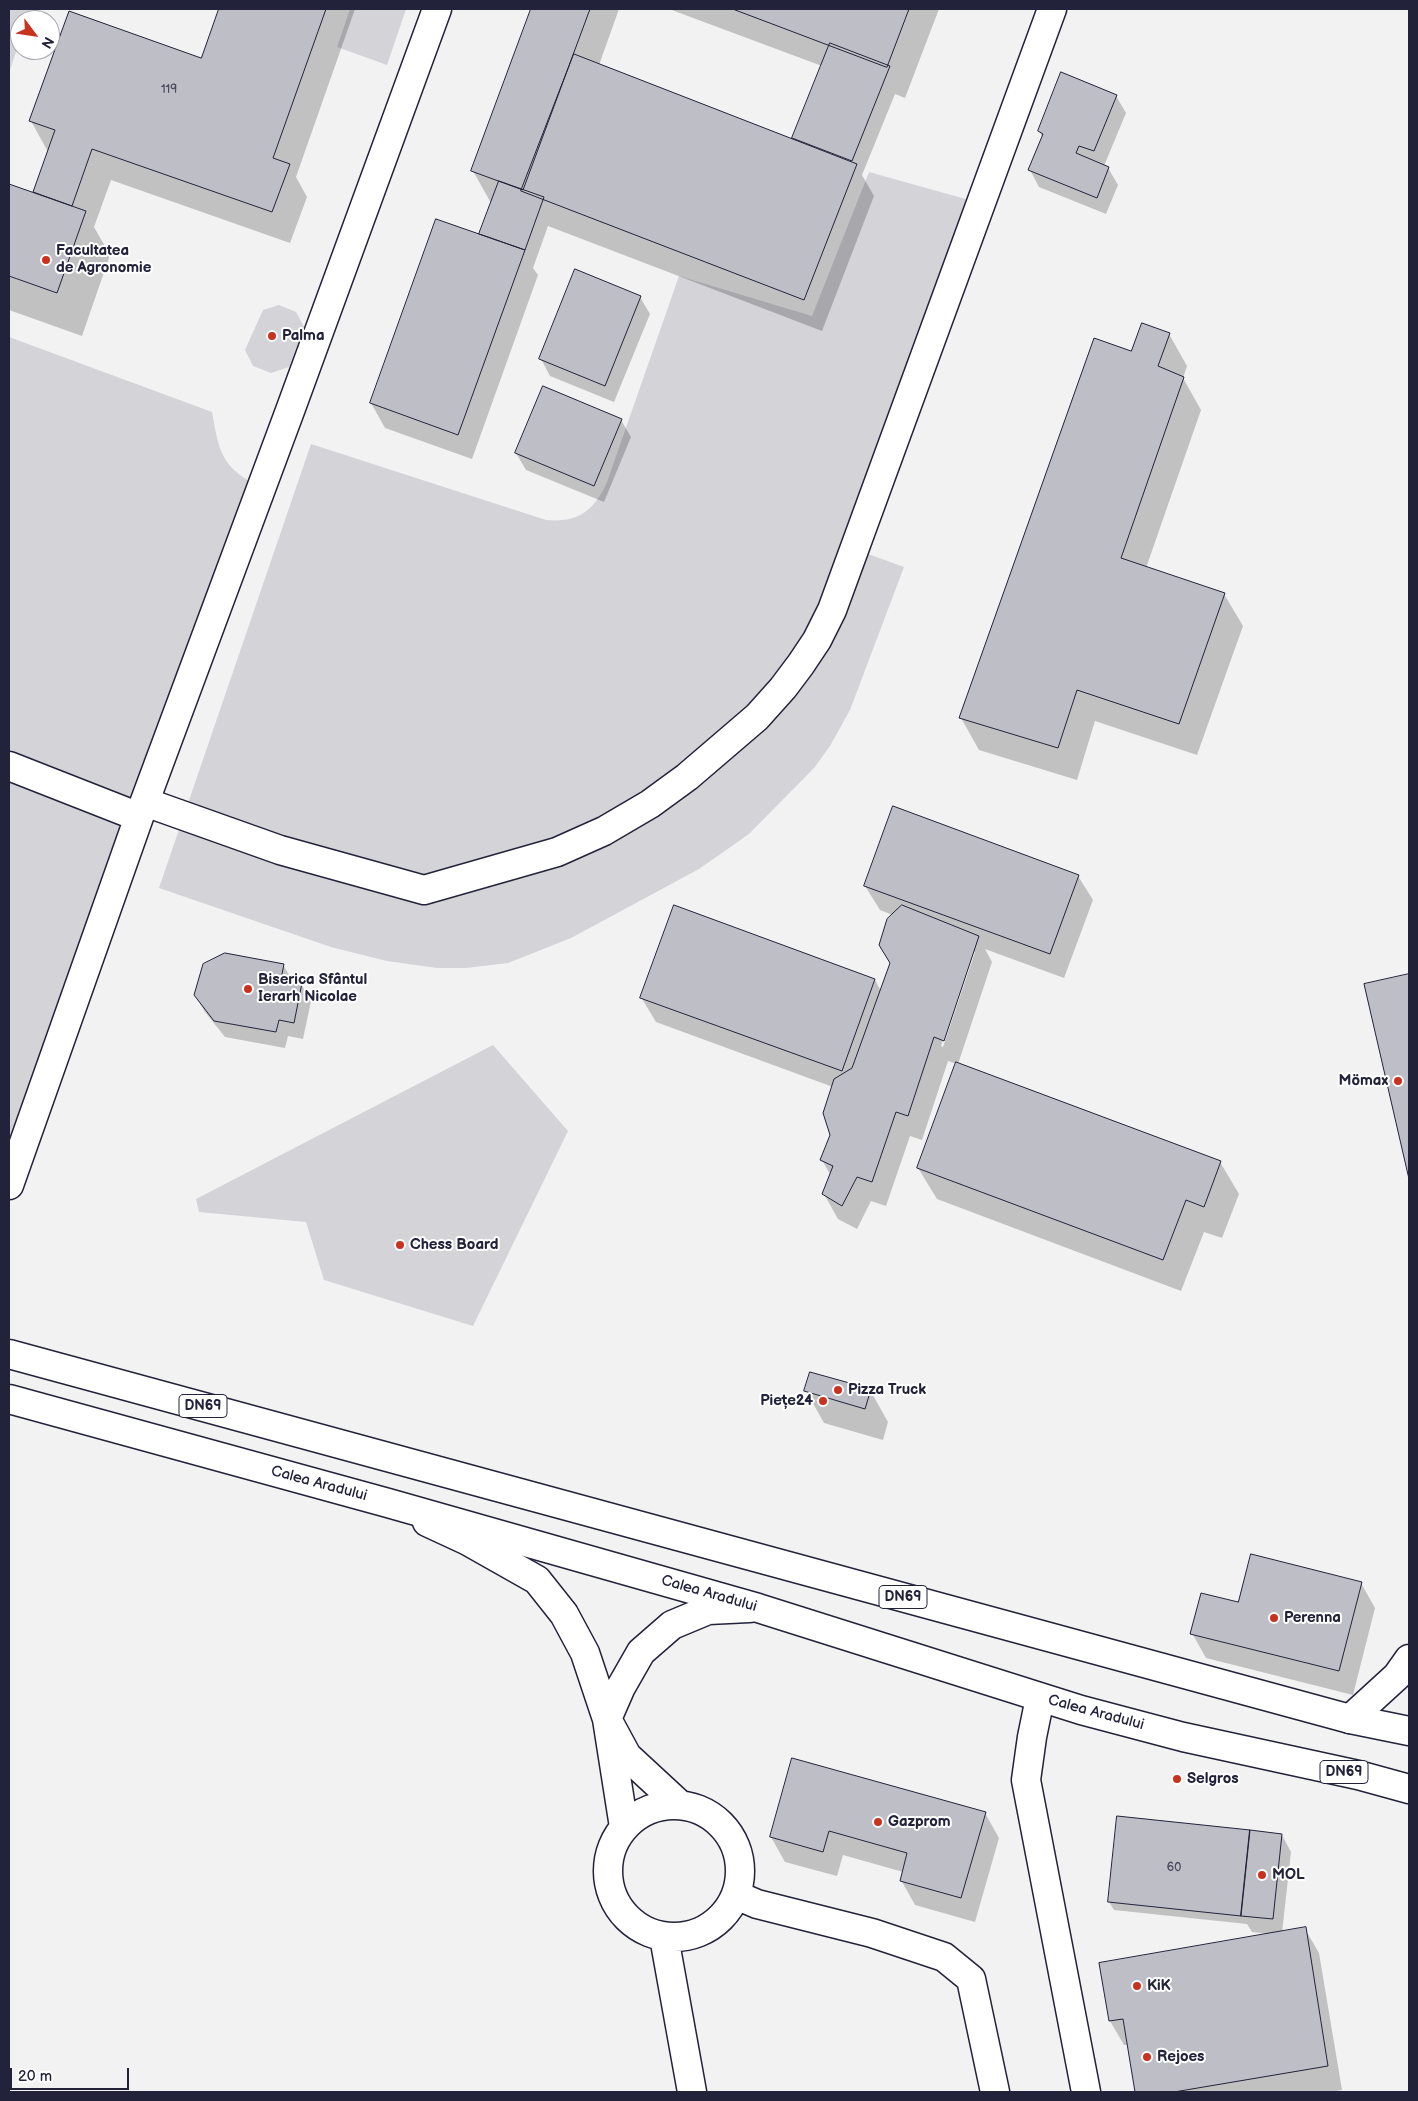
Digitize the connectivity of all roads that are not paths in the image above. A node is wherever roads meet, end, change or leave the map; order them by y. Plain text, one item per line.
1 (436, 9) edge
2 (1052, 9) edge
3 (9, 766) edge
4 (142, 809) junction
5 (9, 1185) edge
6 (9, 1354) edge
7 (9, 1399) edge
8 (388, 1503) junction
9 (758, 1608) junction
10 (1409, 1659) edge
11 (1040, 1698) junction
12 (1350, 1719) junction
13 (607, 1720) junction
14 (1409, 1731) edge
15 (1409, 1789) edge
16 (680, 1805) junction
17 (624, 1828) junction
18 (736, 1896) junction
19 (664, 1937) junction
20 (692, 2092) edge
21 (995, 2092) edge
22 (1086, 2092) edge

1 - 4 main road
2 - 4 main road
3 - 4 main road
4 - 5 main road
6 - 12 main road, DN69
7 - 8 main road, Calea Aradului / DN69
8 - 9 main road, Calea Aradului / DN69
8 - 13 main road
9 - 11 main road, Calea Aradului / DN69
9 - 13 main road
10 - 12 main road
11 - 15 main road, Calea Aradului / DN69
11 - 22 main road
12 - 14 main road, DN69
13 - 16 main road
13 - 17 main road
16 - 17 main road
16 - 18 main road
17 - 19 main road
18 - 19 main road
18 - 21 main road
19 - 20 main road

